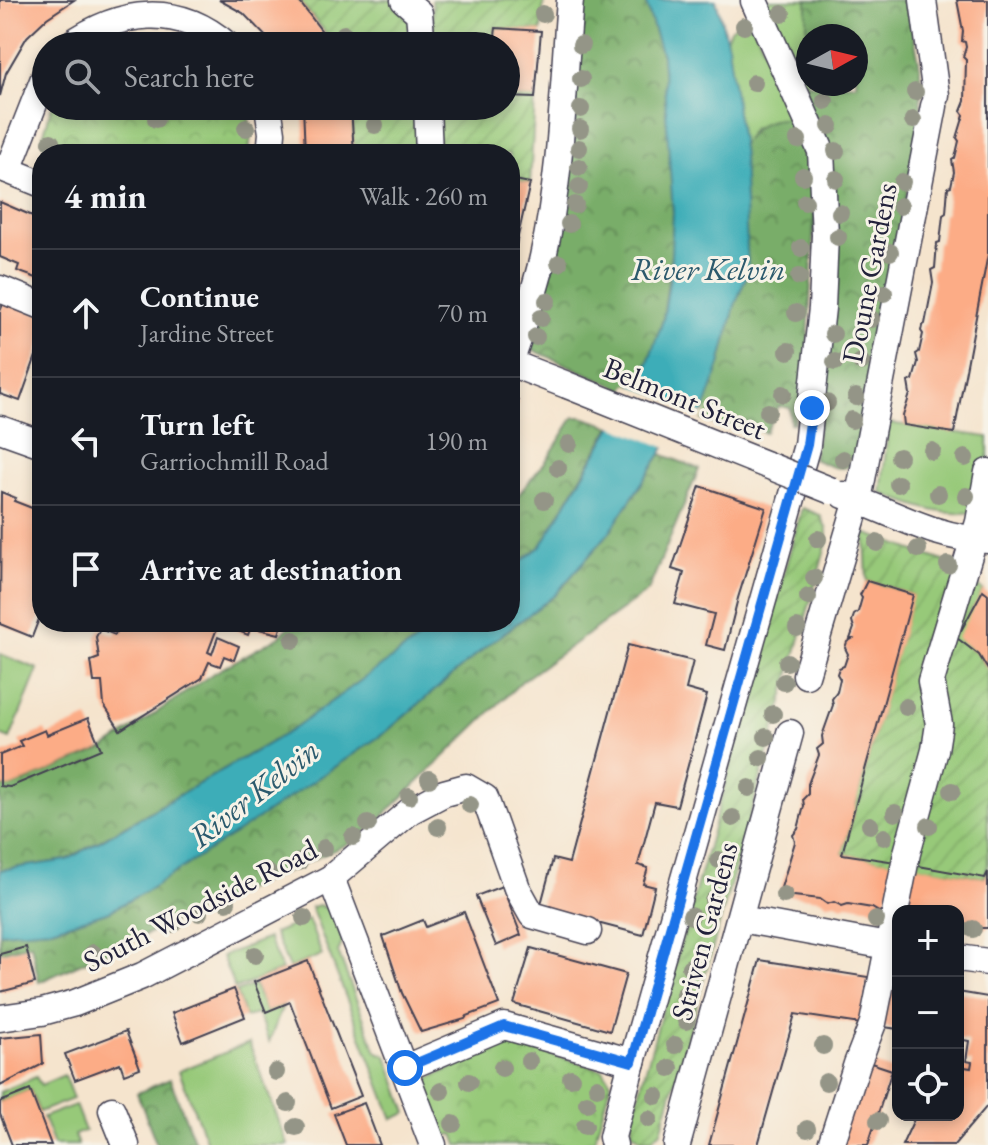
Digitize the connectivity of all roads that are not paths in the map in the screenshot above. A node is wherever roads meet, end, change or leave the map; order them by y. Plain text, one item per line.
1 (404, 0) edge
2 (570, 0) edge
3 (923, 0) edge
4 (754, 1) edge
5 (93, 32) edge
6 (208, 32) edge
7 (421, 32) edge
8 (32, 105) edge
9 (270, 120) edge
10 (428, 120) edge
11 (271, 144) edge
12 (429, 144) edge
13 (4, 169) edge
14 (32, 180) edge
15 (0, 289) edge
16 (32, 302) edge
17 (520, 333) edge
18 (520, 367) edge
19 (0, 429) edge
20 (32, 435) edge
21 (988, 472) edge
22 (858, 500) junction
23 (983, 545) edge
24 (806, 675) dead end
25 (790, 733) dead end
26 (331, 878) junction
27 (900, 905) edge
28 (741, 919) junction
29 (588, 931) dead end
30 (892, 948) edge
31 (892, 955) edge
32 (964, 959) edge
33 (988, 962) edge
34 (0, 1018) edge
35 (632, 1062) junction
36 (405, 1068) junction
37 (112, 1110) dead end
38 (126, 1145) edge
39 (433, 1145) edge
40 (614, 1145) edge
41 (677, 1145) edge
42 (831, 1145) edge

1 - 7 street
2 - 17 street
3 - 22 street, Doune Gardens
4 - 35 street
5 - 6 street
8 - 13 street
9 - 11 street
10 - 12 street
13 - 14 street
15 - 16 street
18 - 22 street, Belmont Street, bridge
19 - 20 street
21 - 23 street
22 - 23 street, Belmont Street
22 - 24 street
23 - 27 street
25 - 28 street, Striven Gardens
26 - 29 street, South Woodside Road
26 - 34 street, South Woodside Road
26 - 36 street
28 - 30 street
28 - 41 street, Striven Gardens
31 - 42 street
32 - 33 street
35 - 36 street
35 - 40 street
36 - 39 street
37 - 38 street

